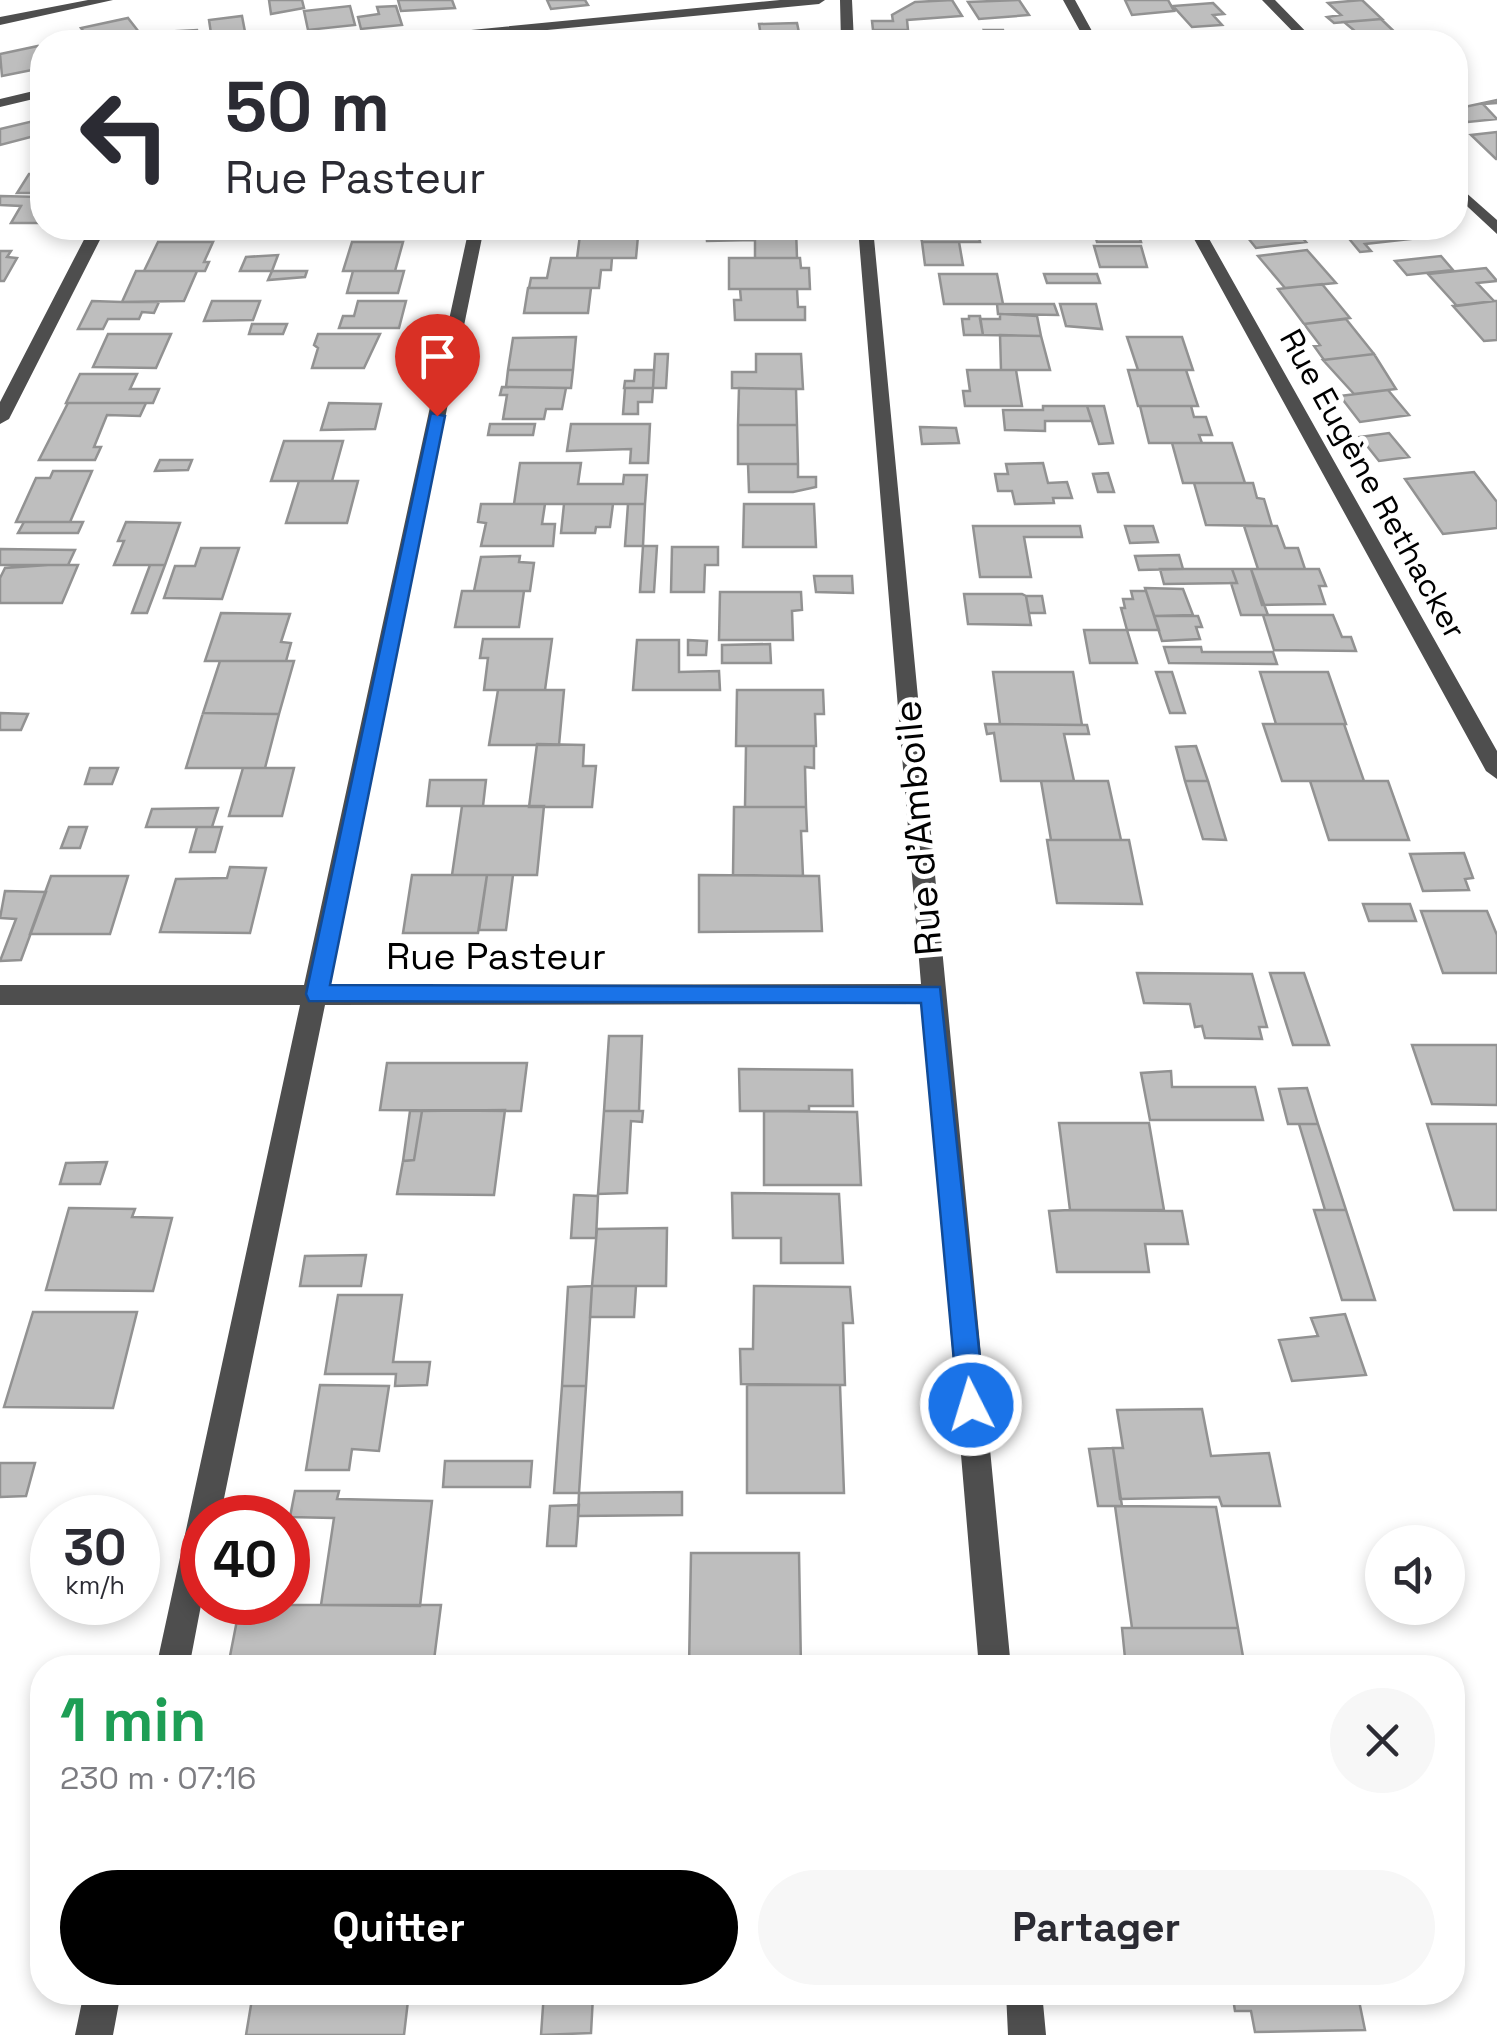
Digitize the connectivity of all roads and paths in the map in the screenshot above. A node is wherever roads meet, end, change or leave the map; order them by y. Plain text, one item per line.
1 (106, 0) edge
2 (819, 0) edge
3 (846, 0) edge
4 (1068, 0) edge
5 (1268, 0) edge
6 (59, 4) edge
7 (0, 21) edge
8 (565, 30) edge
9 (847, 30) edge
10 (1085, 30) edge
11 (1298, 30) edge
12 (30, 97) edge
13 (0, 103) edge
14 (1468, 200) edge
15 (1497, 229) edge
16 (92, 240) edge
17 (474, 240) edge
18 (867, 240) edge
19 (1202, 240) edge
20 (0, 419) edge
21 (1497, 771) edge
22 (317, 994) junction
23 (932, 994) junction
24 (0, 995) edge
25 (209, 1495) edge
26 (181, 1625) edge
27 (175, 1655) edge
28 (994, 1655) edge
29 (100, 2005) edge
30 (1025, 2005) edge
31 (94, 2035) edge
32 (1028, 2035) edge

1 - 6 street
2 - 8 street
3 - 9 street
4 - 10 street
5 - 11 street
6 - 7 street
12 - 13 street
14 - 15 street
16 - 20 street
17 - 22 street
18 - 23 street, Rue d'Amboile
19 - 21 street, Rue Eugène Rethacker
22 - 23 street, Rue Pasteur
22 - 24 street, Rue Pasteur
22 - 25 street
23 - 28 street, Rue d'Amboile
26 - 27 street
29 - 31 street
30 - 32 street

